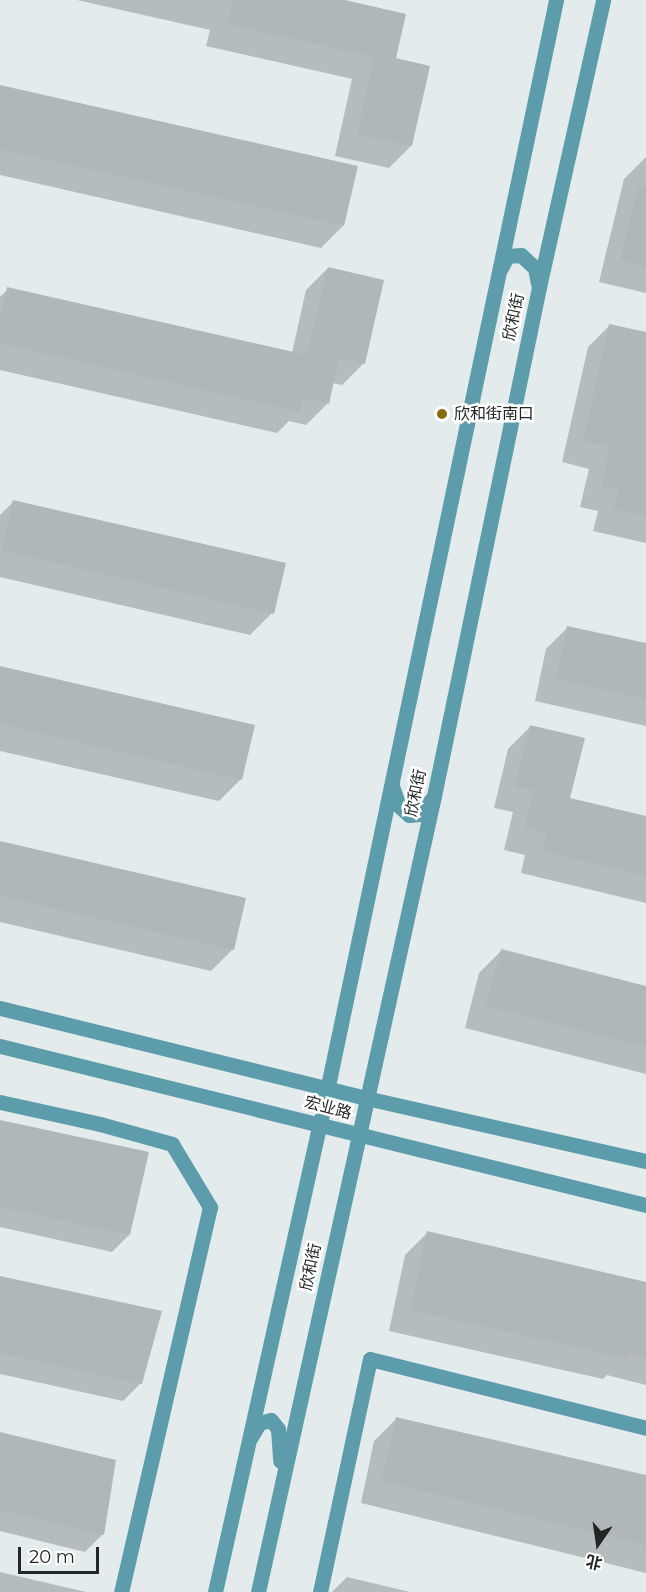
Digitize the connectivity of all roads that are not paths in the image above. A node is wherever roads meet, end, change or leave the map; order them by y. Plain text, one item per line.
1 (556, 0) edge
2 (603, 0) edge
3 (497, 275) junction
4 (539, 287) junction
5 (392, 786) junction
6 (434, 796) junction
7 (0, 1008) edge
8 (0, 1046) edge
9 (328, 1086) junction
10 (366, 1098) junction
11 (0, 1102) edge
12 (320, 1124) junction
13 (358, 1135) junction
14 (646, 1161) edge
15 (646, 1205) edge
16 (646, 1428) edge
17 (249, 1441) junction
18 (279, 1500) junction
19 (121, 1592) edge
20 (215, 1592) edge
21 (258, 1592) edge
22 (320, 1592) edge

1 - 3 street, 欣和街
2 - 4 street, 欣和街
3 - 4 street
3 - 5 street, 欣和街
4 - 6 street, 欣和街
5 - 6 street
5 - 9 street, 欣和街
6 - 10 street, 欣和街
7 - 9 street, 宏业路
8 - 12 street, 宏业路
9 - 10 street, 宏业路
9 - 12 street, 欣和街
10 - 13 street, 欣和街
10 - 14 street, 宏业路
11 - 19 street
12 - 13 street, 宏业路
12 - 17 street, 欣和街
13 - 15 street, 宏业路
13 - 18 street, 欣和街
16 - 22 street
17 - 18 street
17 - 20 street, 欣和街
18 - 21 street, 欣和街

